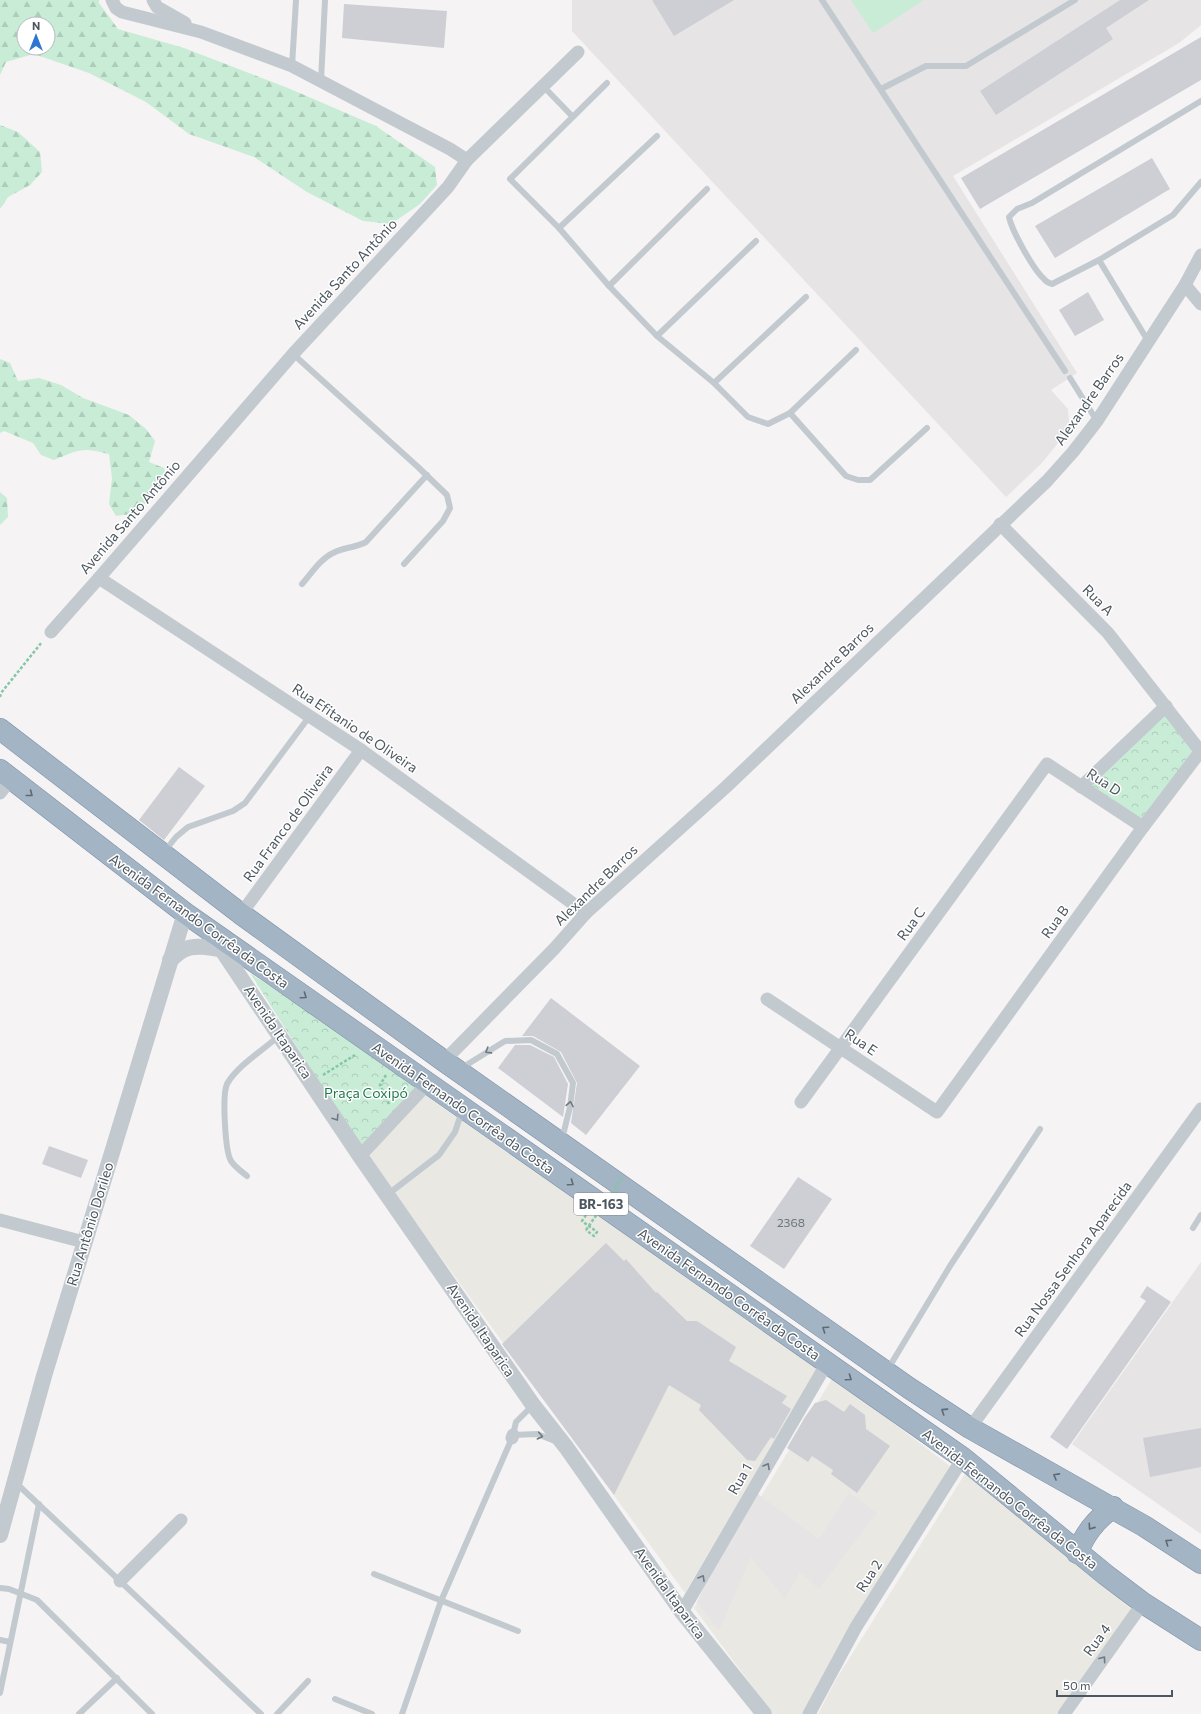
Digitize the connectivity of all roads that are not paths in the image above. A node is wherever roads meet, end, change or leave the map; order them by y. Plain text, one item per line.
1 (112, 0) edge
2 (153, 0) edge
3 (296, 0) edge
4 (325, 0) edge
5 (822, 0) edge
6 (1075, 0) edge
7 (201, 32) junction
8 (578, 52) dead end
9 (292, 66) junction
10 (321, 80) junction
11 (606, 83) dead end
12 (543, 86) junction
13 (881, 89) junction
14 (1201, 101) edge
15 (572, 116) junction
16 (658, 136) dead end
17 (467, 160) junction
18 (1201, 182) edge
19 (707, 189) dead end
20 (559, 228) junction
21 (756, 242) dead end
22 (1201, 254) edge
23 (1099, 260) junction
24 (1185, 285) junction
25 (608, 286) junction
26 (806, 297) dead end
27 (1201, 304) edge
28 (658, 336) junction
29 (1148, 341) junction
30 (856, 350) dead end
31 (293, 354) junction
32 (1065, 371) dead end
33 (1070, 378) dead end
34 (714, 383) junction
35 (790, 413) junction
36 (1097, 421) junction
37 (928, 428) dead end
38 (427, 475) junction
39 (1000, 524) junction
40 (404, 564) dead end
41 (99, 578) junction
42 (302, 584) dead end
43 (50, 632) road end
44 (1166, 706) junction
45 (309, 716) junction
46 (0, 729) edge
47 (361, 750) junction
48 (1200, 752) edge
49 (1047, 764) joint
50 (4, 780) edge
51 (1081, 787) junction
52 (1143, 827) junction
53 (162, 854) junction
54 (586, 913) junction
55 (185, 914) junction
56 (241, 914) junction
57 (218, 942) junction
58 (170, 960) junction
59 (768, 999) dead end
60 (281, 1035) junction
61 (841, 1047) junction
62 (451, 1065) junction
63 (428, 1083) junction
64 (801, 1102) dead end
65 (463, 1107) junction
66 (1201, 1109) edge
67 (937, 1112) joint
68 (1040, 1129) dead end
69 (561, 1142) junction
70 (360, 1156) junction
71 (247, 1176) dead end
72 (388, 1195) junction
73 (1201, 1215) edge
74 (0, 1220) edge
75 (1193, 1228) dead end
76 (84, 1242) junction
77 (827, 1363) junction
78 (886, 1372) junction
79 (533, 1405) junction
80 (970, 1428) junction
81 (512, 1437) junction
82 (566, 1447) junction
83 (963, 1458) junction
84 (15, 1482) junction
85 (39, 1504) junction
86 (1113, 1507) junction
87 (181, 1520) dead end
88 (0, 1535) edge
89 (1077, 1553) junction
90 (1201, 1563) edge
91 (374, 1574) dead end
92 (120, 1581) junction
93 (0, 1588) edge
94 (21, 1592) junction
95 (441, 1601) junction
96 (1143, 1603) junction
97 (682, 1612) junction
98 (518, 1631) dead end
99 (0, 1640) edge
100 (1201, 1640) edge
101 (10, 1642) junction
102 (117, 1678) junction
103 (308, 1681) dead end
104 (0, 1693) edge
105 (335, 1699) dead end
106 (761, 1713) edge
107 (79, 1714) edge
108 (152, 1714) edge
109 (261, 1714) edge
110 (277, 1714) edge
111 (372, 1714) edge
112 (402, 1714) edge
113 (809, 1714) edge
114 (1064, 1714) edge

1 - 7 street
2 - 7 street
3 - 9 lane
4 - 10 lane
5 - 13 lane
6 - 13 lane
7 - 9 street
8 - 12 street, Avenida Santo Antônio
9 - 10 street
10 - 17 street
11 - 15 lane
12 - 15 lane
12 - 17 street, Avenida Santo Antônio
13 - 32 lane
14 - 23 lane
15 - 20 lane
16 - 20 lane
17 - 31 street, Avenida Santo Antônio
18 - 23 lane
19 - 25 lane
20 - 25 lane
21 - 28 lane
22 - 24 street, Alexandre Barros
23 - 29 lane
24 - 27 street
24 - 29 street, Alexandre Barros
25 - 28 lane
26 - 34 lane
28 - 34 lane
29 - 36 street, Alexandre Barros
30 - 35 lane
31 - 38 lane
31 - 41 street, Avenida Santo Antônio
33 - 36 lane
34 - 35 lane
35 - 37 lane
36 - 39 street, Alexandre Barros
38 - 40 lane
38 - 42 lane
39 - 44 street, Rua A
39 - 54 street, Alexandre Barros
41 - 43 street, Avenida Santo Antônio
41 - 45 street, Rua Efitanio de Oliveira
44 - 48 street, Rua A
44 - 51 street
45 - 47 street, Rua Efitanio de Oliveira
45 - 53 lane
46 - 53 highway, Avenida Fernando Corrêa da Costa / BR-163
47 - 54 street, Rua Efitanio de Oliveira
47 - 56 street, Rua Franco de Oliveira
48 - 52 street, Rua B
49 - 51 street, Rua D
49 - 61 street, Rua C
50 -> 55 highway, Avenida Fernando Corrêa da Costa / BR-163
51 - 52 street, Rua D
52 - 67 street, Rua B
53 - 56 highway, Avenida Fernando Corrêa da Costa / BR-163
54 - 62 street, Alexandre Barros
55 - 57 highway, Avenida Fernando Corrêa da Costa / BR-163
55 - 58 street, Rua Antônio Dorileo
56 - 62 highway, Avenida Fernando Corrêa da Costa / BR-163
57 - 58 street
57 - 60 street, Avenida Itaparica
57 -> 63 highway, Avenida Fernando Corrêa da Costa / BR-163
58 - 76 street, Rua Antônio Dorileo
59 - 61 street, Rua E
60 -> 70 street, Avenida Itaparica
60 - 71 lane
61 - 64 street, Rua C
61 - 67 street, Rua E
62 - 69 highway, Avenida Fernando Corrêa da Costa / BR-163
69 -> 62 lane
63 - 65 highway, Avenida Fernando Corrêa da Costa / BR-163
63 - 70 street
65 - 72 lane
65 -> 77 highway, Avenida Fernando Corrêa da Costa / BR-163
66 - 80 street, Rua Nossa Senhora Aparecida
68 - 78 lane
78 -> 69 highway, Avenida Fernando Corrêa da Costa / BR-163
70 - 72 street, Avenida Itaparica
72 - 79 street, Avenida Itaparica
73 - 75 lane
74 - 76 street
76 - 84 street, Rua Antônio Dorileo
77 -> 83 highway, Avenida Fernando Corrêa da Costa / BR-163
97 -> 77 street, Rua 1
80 -> 78 highway, Avenida Fernando Corrêa da Costa / BR-163
79 - 81 lane
79 - 82 street, Avenida Itaparica
86 -> 80 highway, Avenida Fernando Corrêa da Costa / BR-163
81 -> 82 lane
81 - 95 lane
82 - 97 street, Avenida Itaparica
83 - 89 highway, Avenida Fernando Corrêa da Costa / BR-163
83 - 113 street, Rua 2
84 - 85 lane
84 - 88 street, Rua Antônio Dorileo
85 - 92 lane
85 - 94 lane
86 -> 89 highway
90 -> 86 highway, Avenida Fernando Corrêa da Costa / BR-163
87 - 92 street
89 - 96 highway, Avenida Fernando Corrêa da Costa / BR-163
91 - 95 lane
92 - 109 lane
93 - 94 lane
94 - 101 lane
94 - 102 lane
95 - 98 lane
95 - 112 lane
96 - 100 highway, Avenida Fernando Corrêa da Costa / BR-163
114 -> 96 street, Rua 4
97 - 106 street, Avenida Itaparica
99 - 101 lane
101 - 104 lane
102 - 107 lane
102 - 108 lane
103 - 110 lane
105 - 111 lane

